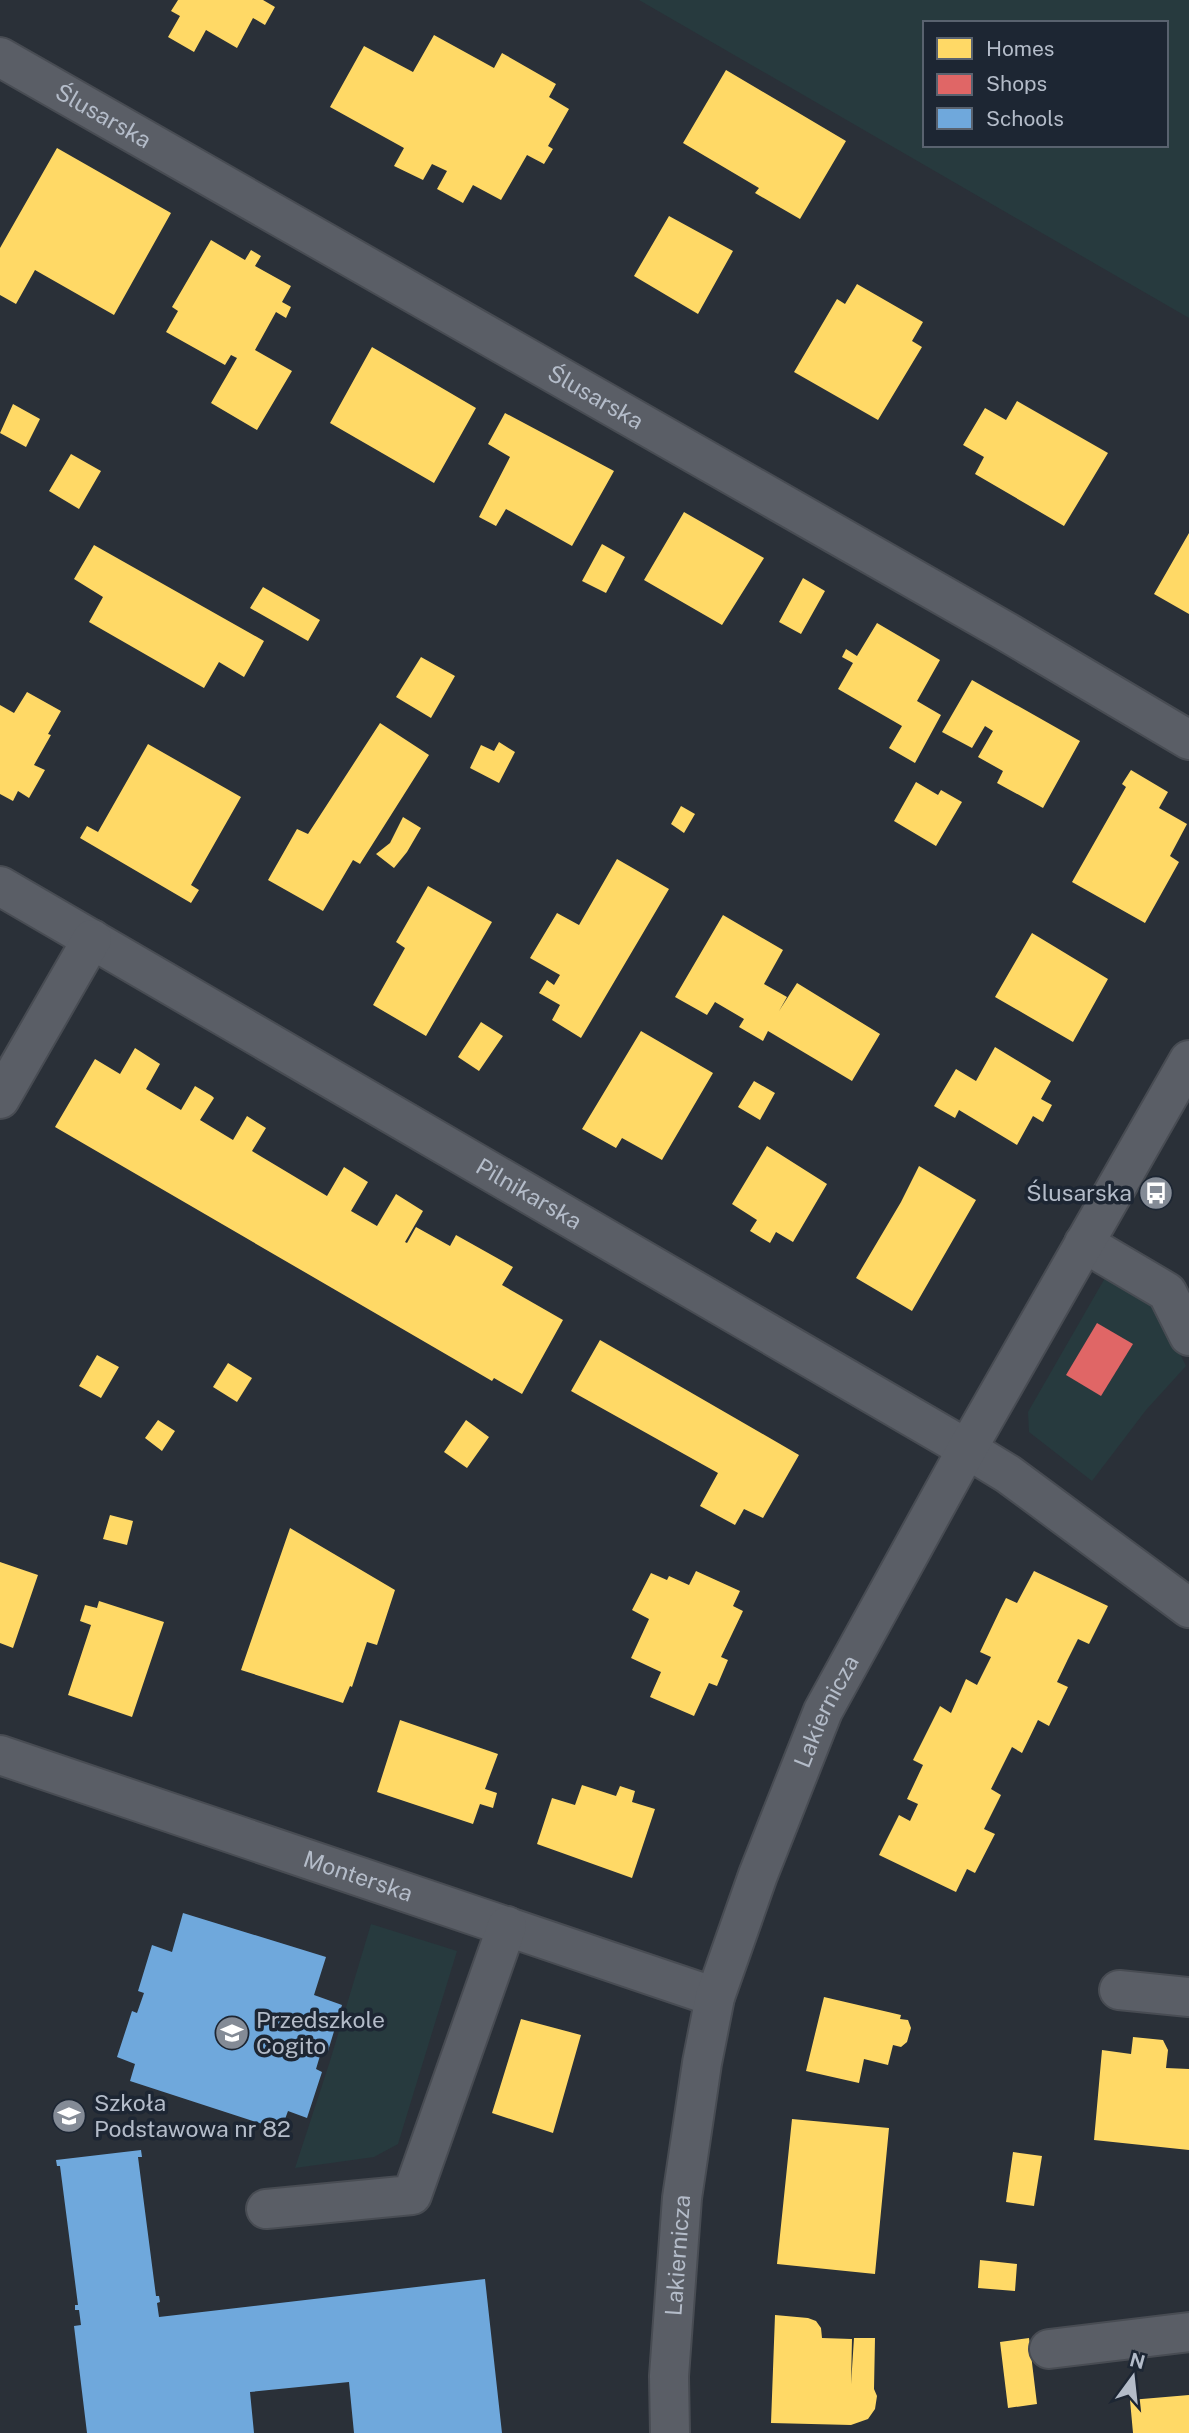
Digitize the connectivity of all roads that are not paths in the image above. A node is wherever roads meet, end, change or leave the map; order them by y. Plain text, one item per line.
1 (0, 57) edge
2 (1189, 740) edge
3 (0, 886) edge
4 (92, 939) junction
5 (1189, 1060) edge
6 (0, 1099) edge
7 (1084, 1242) junction
8 (1189, 1336) edge
9 (967, 1449) junction
10 (1189, 1608) edge
11 (0, 1755) edge
12 (508, 1926) junction
13 (1119, 1990) dead end
14 (715, 1997) junction
15 (1189, 1997) edge
16 (266, 2209) dead end
17 (1189, 2332) edge
18 (1049, 2349) dead end
19 (670, 2433) edge

1 - 2 street, Ślusarska
3 - 4 street, Pilnikarska
4 - 6 street
4 - 9 street, Pilnikarska
5 - 7 street, Lakiernicza
7 - 8 street
7 - 9 street, Lakiernicza
9 - 10 street, Pilnikarska
9 - 14 street, Lakiernicza
11 - 12 street, Monterska
12 - 14 street, Monterska
12 - 16 street
13 - 15 street
14 - 19 street, Lakiernicza
17 - 18 street

